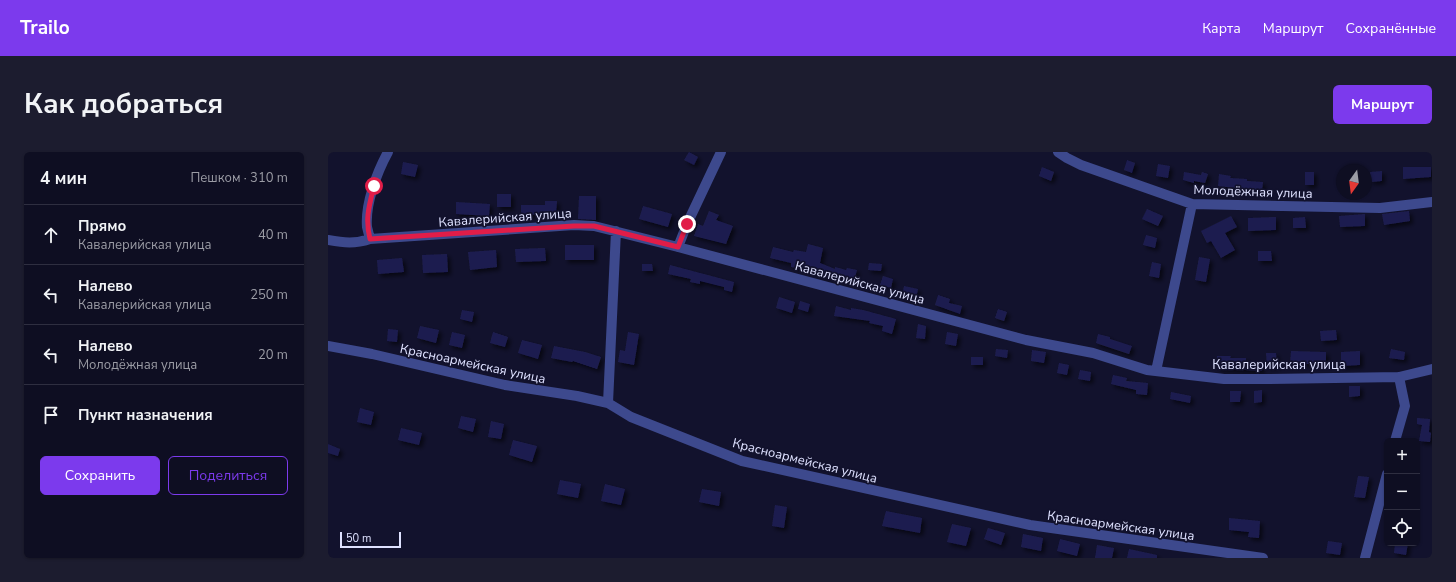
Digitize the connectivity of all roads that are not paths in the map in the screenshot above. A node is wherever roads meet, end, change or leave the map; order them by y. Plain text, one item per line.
1 (388, 152) edge
2 (721, 152) edge
3 (1058, 152) edge
4 (1432, 202) edge
5 (1192, 204) junction
6 (616, 232) junction
7 (370, 239) junction
8 (328, 240) edge
9 (678, 247) junction
10 (328, 346) edge
11 (1432, 370) edge
12 (1156, 371) junction
13 (1399, 377) junction
14 (608, 403) junction
15 (1397, 438) edge
16 (1384, 485) edge
17 (1262, 558) edge
18 (1365, 558) edge

1 - 7 street
2 - 9 street
3 - 5 street, Молодёжная улица
4 - 5 street, Молодёжная улица
5 - 12 street
6 - 7 street, Кавалерийская улица
6 - 9 street, Кавалерийская улица
6 - 14 street
7 - 8 street, Кавалерийская улица
9 - 12 street, Кавалерийская улица
10 - 14 street, Красноармейская улица
11 - 13 street, Кавалерийская улица
12 - 13 street, Кавалерийская улица
13 - 15 street
14 - 17 street, Красноармейская улица
16 - 18 street

